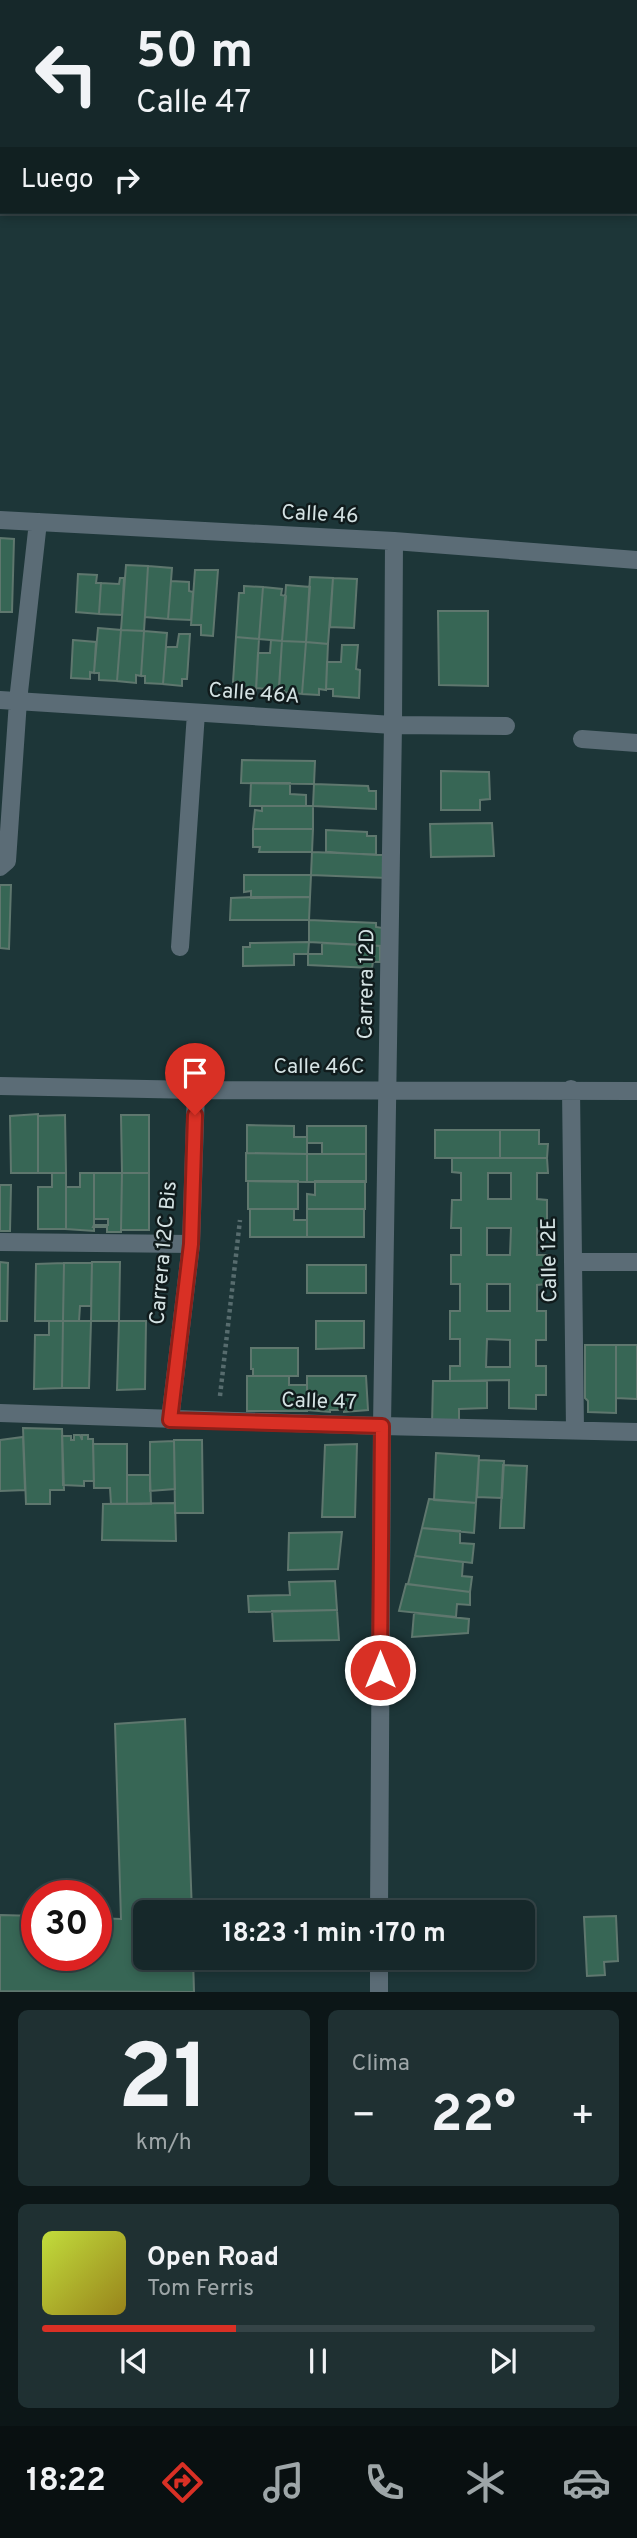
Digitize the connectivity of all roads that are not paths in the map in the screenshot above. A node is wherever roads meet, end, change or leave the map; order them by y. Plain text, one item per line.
1 (0, 520) edge
2 (38, 522) junction
3 (394, 541) junction
4 (637, 559) edge
5 (9, 700) edge
6 (196, 713) junction
7 (393, 725) junction
8 (506, 726) dead end
9 (582, 739) dead end
10 (637, 743) edge
11 (0, 867) edge
12 (180, 947) dead end
13 (0, 1086) edge
14 (571, 1089) junction
15 (196, 1090) junction
16 (388, 1090) junction
17 (637, 1091) edge
18 (0, 1242) edge
19 (191, 1244) junction
20 (573, 1262) junction
21 (637, 1262) edge
22 (0, 1413) edge
23 (170, 1420) junction
24 (382, 1426) junction
25 (575, 1430) junction
26 (637, 1432) edge
27 (379, 1900) edge
28 (379, 1970) edge
29 (379, 1992) edge

1 - 2 street, Calle 46
2 - 3 street, Calle 46
2 - 5 street
3 - 4 street, Calle 46
3 - 7 street, Carrera 12D
5 - 6 street, Calle 46A
5 - 11 street
6 - 7 street, Calle 46A
6 - 12 street
7 - 8 street, Calle 46A
7 - 16 street, Carrera 12D
9 - 10 street
13 - 15 street, Calle 46C
14 - 16 street, Calle 46C
14 - 17 street, Calle 46C
14 - 20 street, Calle 12E
15 - 16 street, Calle 46C
15 - 19 street, Carrera 12C Bis
16 - 24 street, Carrera 12D
18 - 19 street
19 - 23 street, Carrera 12C Bis
20 - 21 street
20 - 25 street, Calle 12E
22 - 23 street, Calle 47
23 - 24 street, Calle 47
24 - 25 street, Calle 47
24 - 27 street, Carrera 12D
25 - 26 street, Calle 47
28 - 29 street

